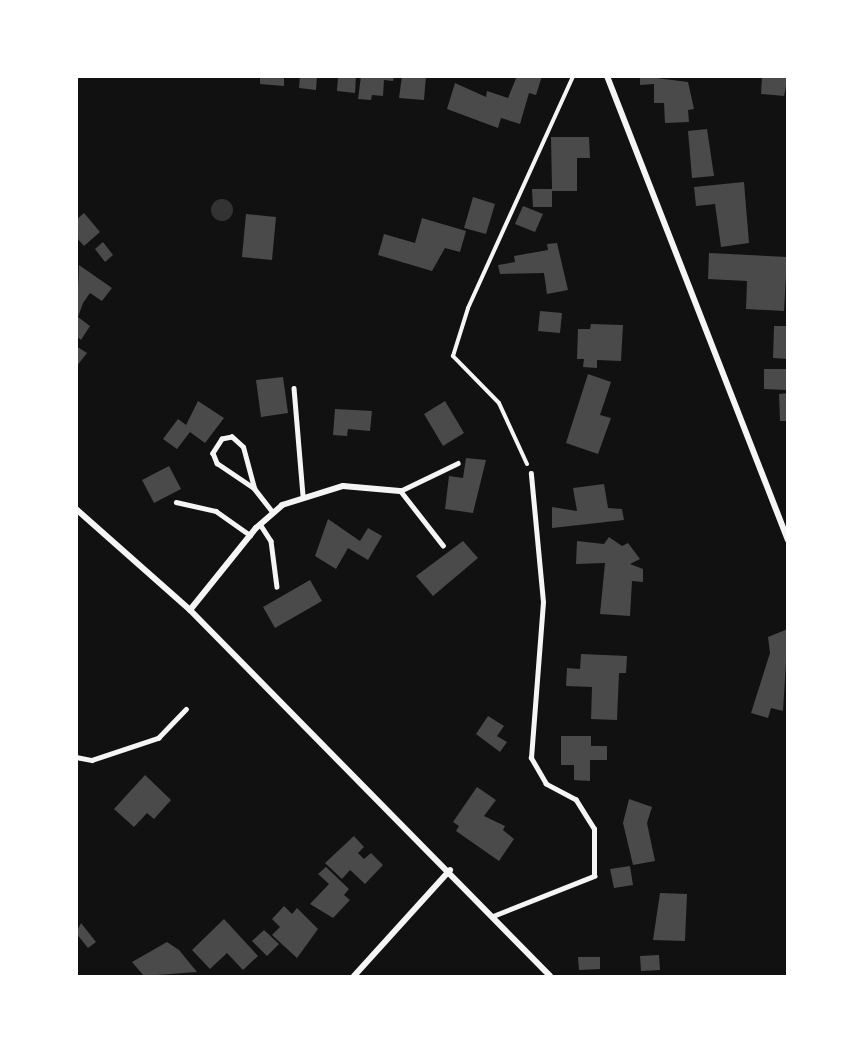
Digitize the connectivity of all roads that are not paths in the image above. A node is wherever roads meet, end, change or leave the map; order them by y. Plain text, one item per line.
1 (607, 76) edge
2 (294, 388) dead end
3 (458, 462) dead end
4 (531, 474) road end
5 (254, 489) junction
6 (400, 491) junction
7 (303, 495) junction
8 (176, 502) dead end
9 (76, 509) edge
10 (273, 512) junction
11 (260, 524) junction
12 (250, 536) junction
13 (788, 540) edge
14 (442, 546) dead end
15 (277, 587) dead end
16 (190, 610) junction
17 (186, 709) dead end
18 (76, 757) edge
19 (450, 870) junction
20 (493, 916) junction
21 (354, 976) edge
22 (550, 976) edge

1 - 13 street
2 - 7 lane
3 - 6 lane
4 - 20 lane
5 - 5 lane
5 - 10 lane
6 - 7 street
6 - 14 lane
7 - 10 street
8 - 12 lane
9 - 16 street
10 - 11 street
11 - 12 street
11 - 15 lane
12 - 16 street
16 - 19 street
17 - 18 lane
19 - 20 street
19 - 21 street
20 - 22 street

